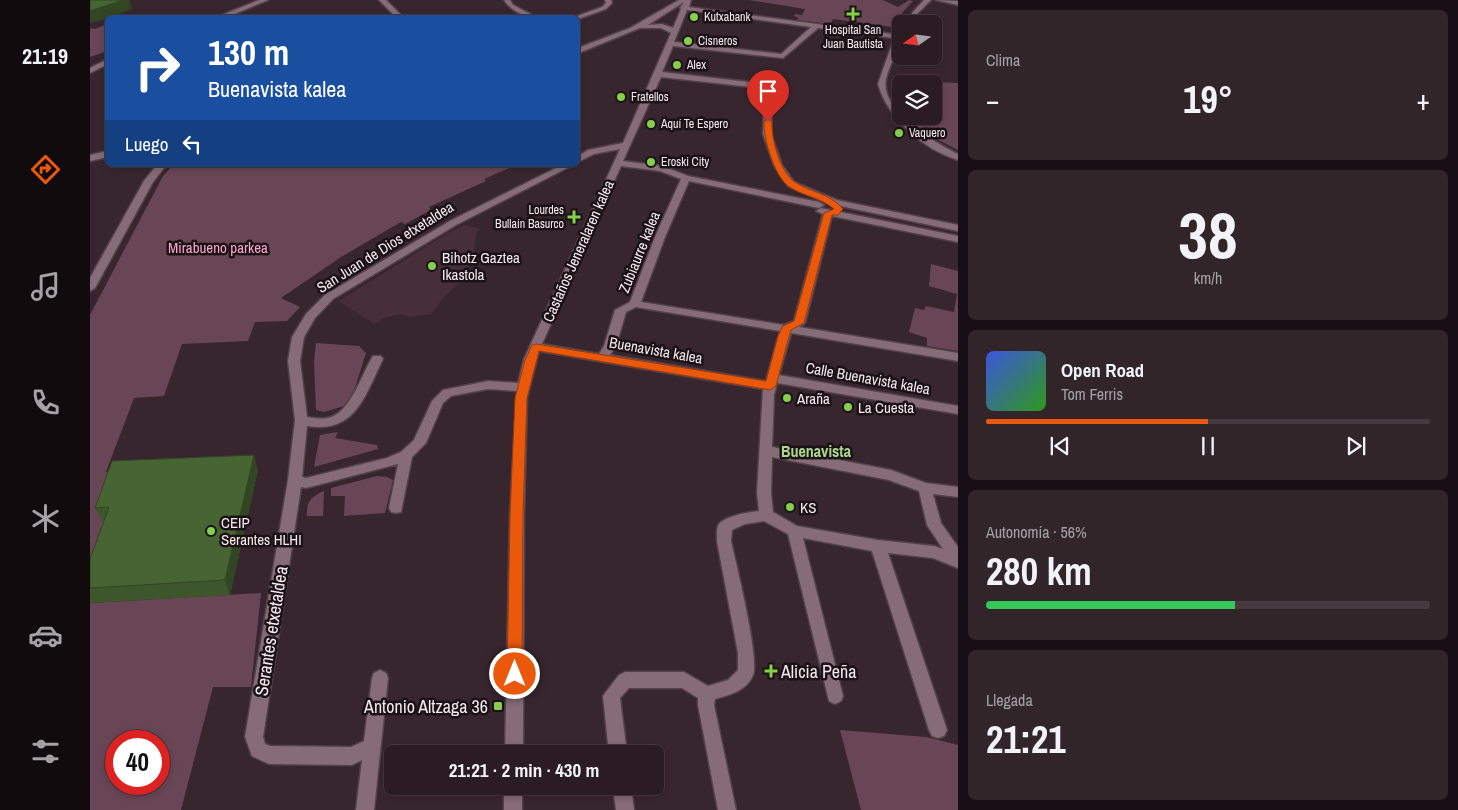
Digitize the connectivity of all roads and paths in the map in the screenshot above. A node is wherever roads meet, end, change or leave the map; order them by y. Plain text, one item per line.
1 (265, 0) edge
2 (382, 0) edge
3 (507, 0) edge
4 (608, 0) edge
5 (688, 0) edge
6 (928, 0) edge
7 (939, 0) edge
8 (958, 3) edge
9 (683, 4) edge
10 (914, 14) dead end
11 (226, 15) edge
12 (398, 15) edge
13 (529, 15) edge
14 (580, 17) edge
15 (817, 25) junction
16 (636, 28) junction
17 (675, 32) junction
18 (670, 44) junction
19 (580, 49) edge
20 (105, 63) edge
21 (90, 71) edge
22 (658, 74) junction
23 (626, 145) junction
24 (105, 155) edge
25 (958, 157) edge
26 (90, 158) edge
27 (580, 158) edge
28 (618, 163) junction
29 (160, 167) edge
30 (565, 167) edge
31 (686, 178) junction
32 (791, 184) junction
33 (780, 196) junction
34 (833, 207) junction
35 (958, 228) edge
36 (958, 239) edge
37 (90, 288) edge
38 (635, 304) junction
39 (785, 332) junction
40 (536, 347) junction
41 (602, 357) junction
42 (958, 357) edge
43 (377, 359) dead end
44 (771, 382) junction
45 (524, 387) junction
46 (958, 410) edge
47 (300, 420) junction
48 (767, 451) junction
49 (406, 455) junction
50 (295, 480) junction
51 (925, 488) junction
52 (958, 492) edge
53 (396, 508) dead end
54 (766, 515) junction
55 (794, 531) junction
56 (878, 546) junction
57 (958, 560) edge
58 (380, 678) dead end
59 (708, 694) junction
60 (835, 696) dead end
61 (938, 730) dead end
62 (514, 745) edge
63 (617, 745) edge
64 (372, 746) junction
65 (513, 795) edge
66 (623, 795) edge
67 (365, 810) edge
68 (513, 810) edge
69 (625, 810) edge
70 (727, 810) edge

1 - 11 street
2 - 12 street
3 - 13 street
4 - 14 street
5 - 9 street, Castaños Jeneralaren kalea
6 - 10 street
7 - 8 street
9 - 15 street
9 - 16 street
9 - 17 street, Castaños Jeneralaren kalea
15 - 18 street
15 - 25 street
16 - 17 street
16 - 19 street
17 - 18 street, Castaños Jeneralaren kalea
18 - 22 street, Castaños Jeneralaren kalea
20 - 21 street
22 - 23 street, Castaños Jeneralaren kalea
22 - 32 street
23 - 27 street
23 - 28 street, Castaños Jeneralaren kalea
24 - 26 street
28 - 31 street
28 - 40 street, Castaños Jeneralaren kalea
29 - 37 street
30 - 47 street, San Juan de Dios etxetaldea
31 - 33 street
31 - 38 street, Zubiaurre kalea
32 - 33 street
32 - 34 street
33 - 34 street
34 - 35 street
34 - 36 street
34 - 39 street
38 - 39 street
38 - 41 street, Zubiaurre kalea
39 - 42 street
39 - 44 street
40 - 41 street, Buenavista kalea
40 - 45 street, Castaños Jeneralaren kalea
41 - 44 street, Buenavista kalea
43 - 47 street
44 - 46 street, Calle Buenavista kalea
44 - 48 street
45 - 49 street
45 - 62 street, Castaños Jeneralaren kalea
47 - 50 street, San Juan de Dios etxetaldea
48 - 51 street
48 - 54 street
49 - 50 street
49 - 53 street
50 - 64 street, Serantes etxetaldea
51 - 52 street
51 - 57 street
54 - 55 street
54 - 59 street
55 - 56 street
55 - 60 street
56 - 57 street
56 - 61 street
58 - 64 street
59 - 63 street
59 - 70 street
64 - 67 street
65 - 68 street
66 - 69 street

